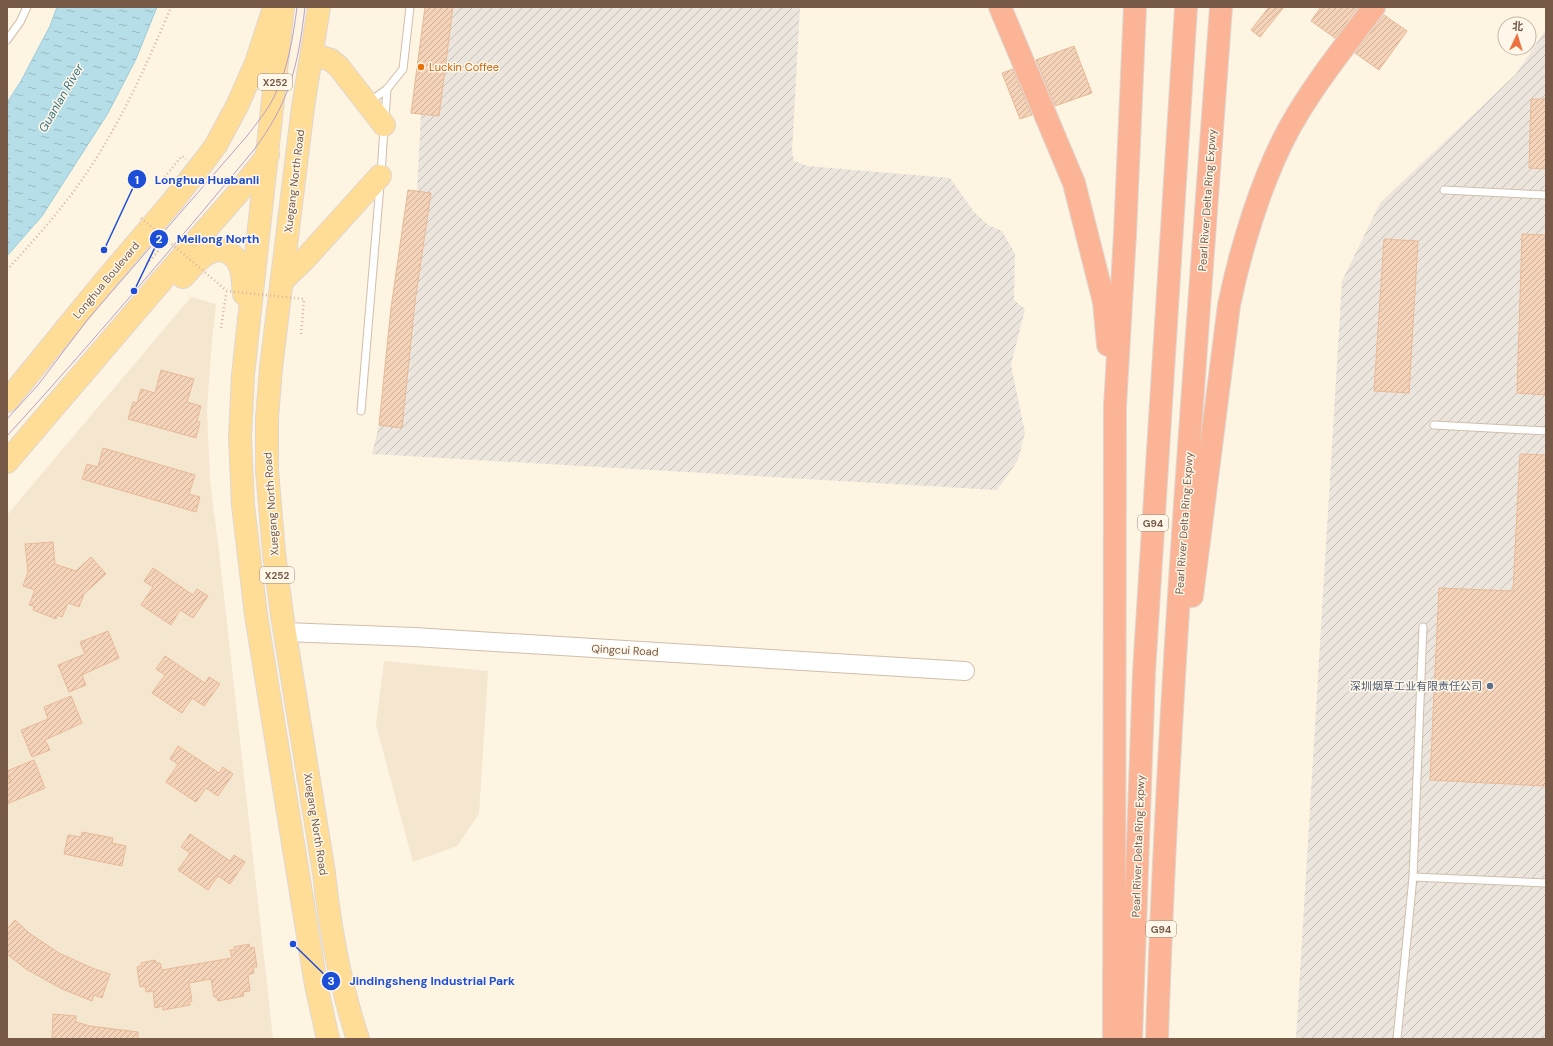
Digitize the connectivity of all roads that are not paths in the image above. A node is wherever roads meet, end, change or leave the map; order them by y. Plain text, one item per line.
1 (27, 7) edge
2 (274, 7) edge
3 (284, 7) edge
4 (319, 7) edge
5 (410, 7) edge
6 (1000, 7) edge
7 (1135, 7) edge
8 (1186, 7) edge
9 (1221, 7) edge
10 (1374, 7) edge
11 (7, 40) edge
12 (312, 54) junction
13 (387, 89) junction
14 (367, 103) junction
15 (303, 107) junction
16 (384, 125) junction
17 (267, 156) junction
18 (380, 176) junction
19 (1444, 190) dead end
20 (1546, 196) edge
21 (262, 205) junction
22 (290, 209) junction
23 (282, 281) junction
24 (138, 308) junction
25 (248, 319) junction
26 (7, 401) edge
27 (1115, 406) junction
28 (361, 411) dead end
29 (1434, 425) dead end
30 (1546, 431) edge
31 (7, 462) edge
32 (1423, 627) dead end
33 (285, 632) junction
34 (965, 671) dead end
35 (1166, 819) junction
36 (1413, 877) junction
37 (1546, 883) edge
38 (328, 1039) edge
39 (358, 1039) edge
40 (1114, 1039) edge
41 (1131, 1039) edge
42 (1157, 1039) edge
43 (1397, 1039) edge

1 - 11 lane
2 - 26 main road, Longhua Boulevard
3 - 17 main road, X252
4 - 12 main road, X252
5 - 13 lane
6 - 27 highway
7 - 27 highway
8 - 41 highway, Pearl River Delta Ring Expwy / G94
9 - 35 highway, Pearl River Delta Ring Expwy / G94
10 - 35 highway
12 - 14 main road
12 - 15 main road, X252
13 - 14 lane
13 - 16 lane
14 - 16 main road
15 - 17 main road
15 - 22 main road, Xuegang North Road / X252
16 - 18 lane
17 - 21 main road, X252
17 - 24 main road
18 - 23 main road
18 - 28 lane
19 - 20 lane
21 - 22 main road
21 - 25 main road, X252
22 - 23 main road, Xuegang North Road / X252
23 - 33 main road, Xuegang North Road / X252
24 - 25 main road
24 - 31 main road
25 - 38 main road, X252
27 - 40 highway
29 - 30 lane
32 - 36 lane
33 - 34 street, Qingcui Road
33 - 39 main road, Xuegang North Road / X252
35 - 42 highway, Pearl River Delta Ring Expwy / G94
36 - 37 lane
36 - 43 lane

